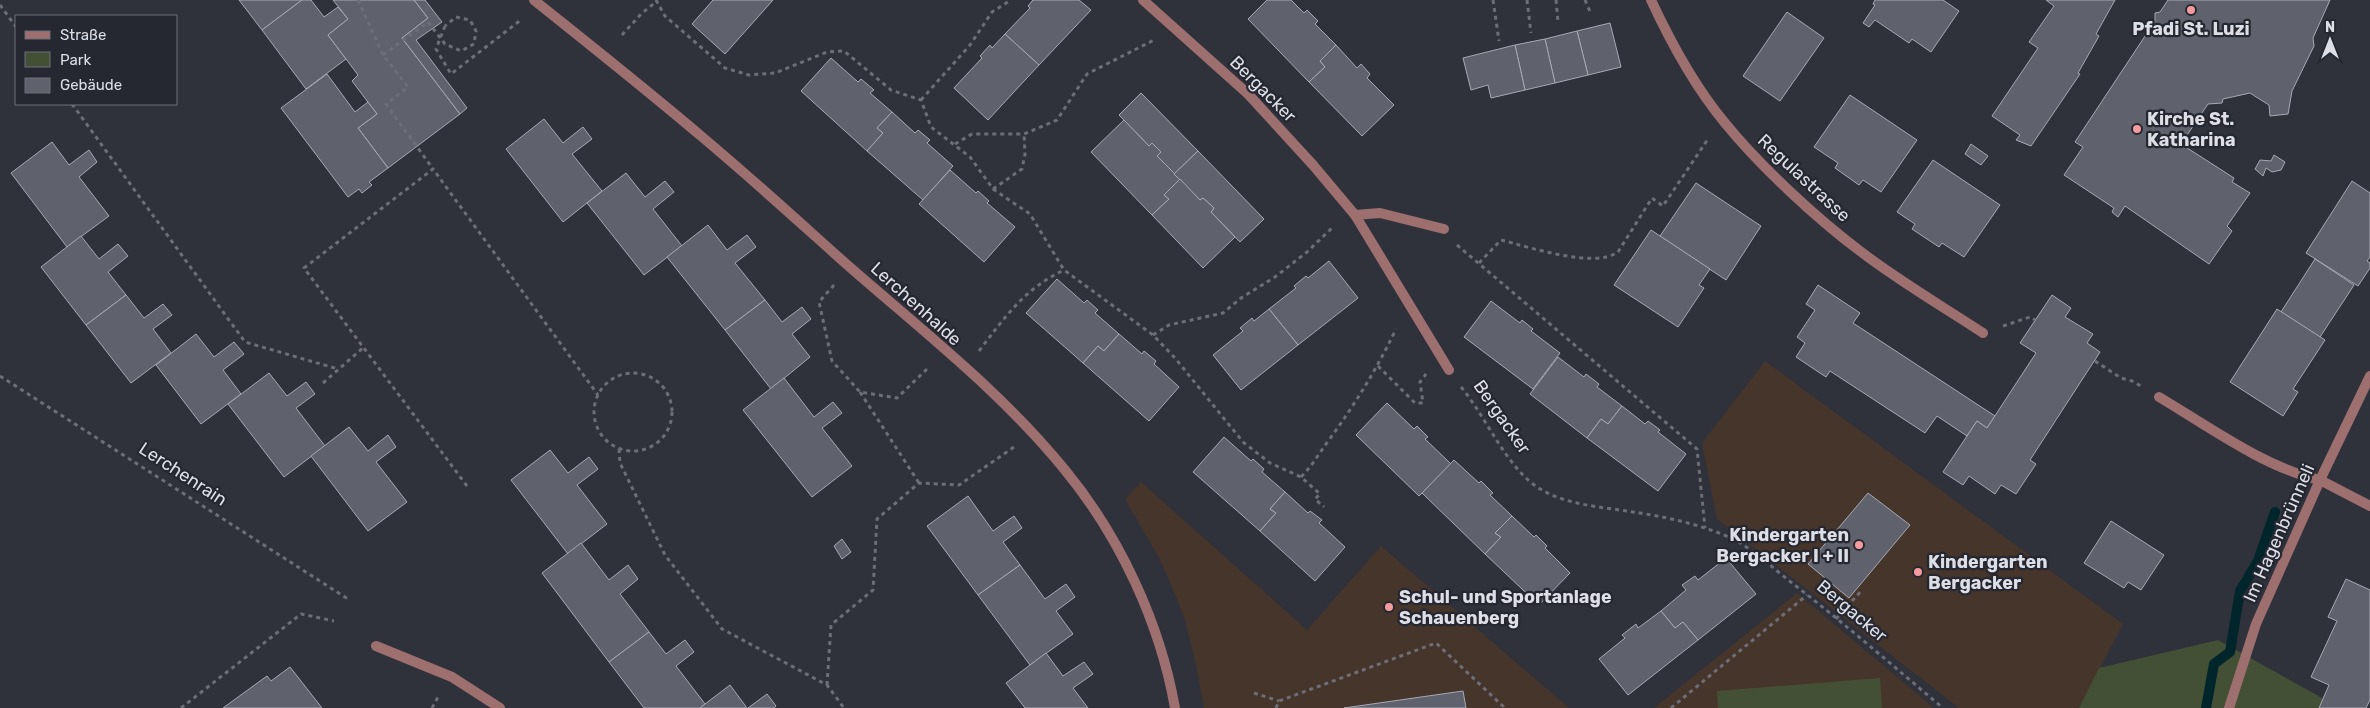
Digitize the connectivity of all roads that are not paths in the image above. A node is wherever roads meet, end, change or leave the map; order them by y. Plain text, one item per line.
1 (534, 0) edge
2 (1143, 0) edge
3 (1650, 0) edge
4 (1355, 215) junction
5 (1444, 229) road end
6 (1983, 333) road end
7 (1449, 370) road end
8 (2370, 376) edge
9 (2159, 397) road end
10 (2320, 480) junction
11 (2370, 506) edge
12 (376, 646) dead end
13 (500, 708) edge
14 (1174, 708) edge
15 (2229, 708) edge

1 - 14 street, Lerchenhalde
2 - 4 street, Bergacker
3 - 6 street, Regulastrasse
4 - 5 street
4 - 7 street, Bergacker
8 - 10 street, Im Hagenbrünneli
9 - 10 street
10 - 11 street
10 - 15 street, Im Hagenbrünneli
12 - 13 street

